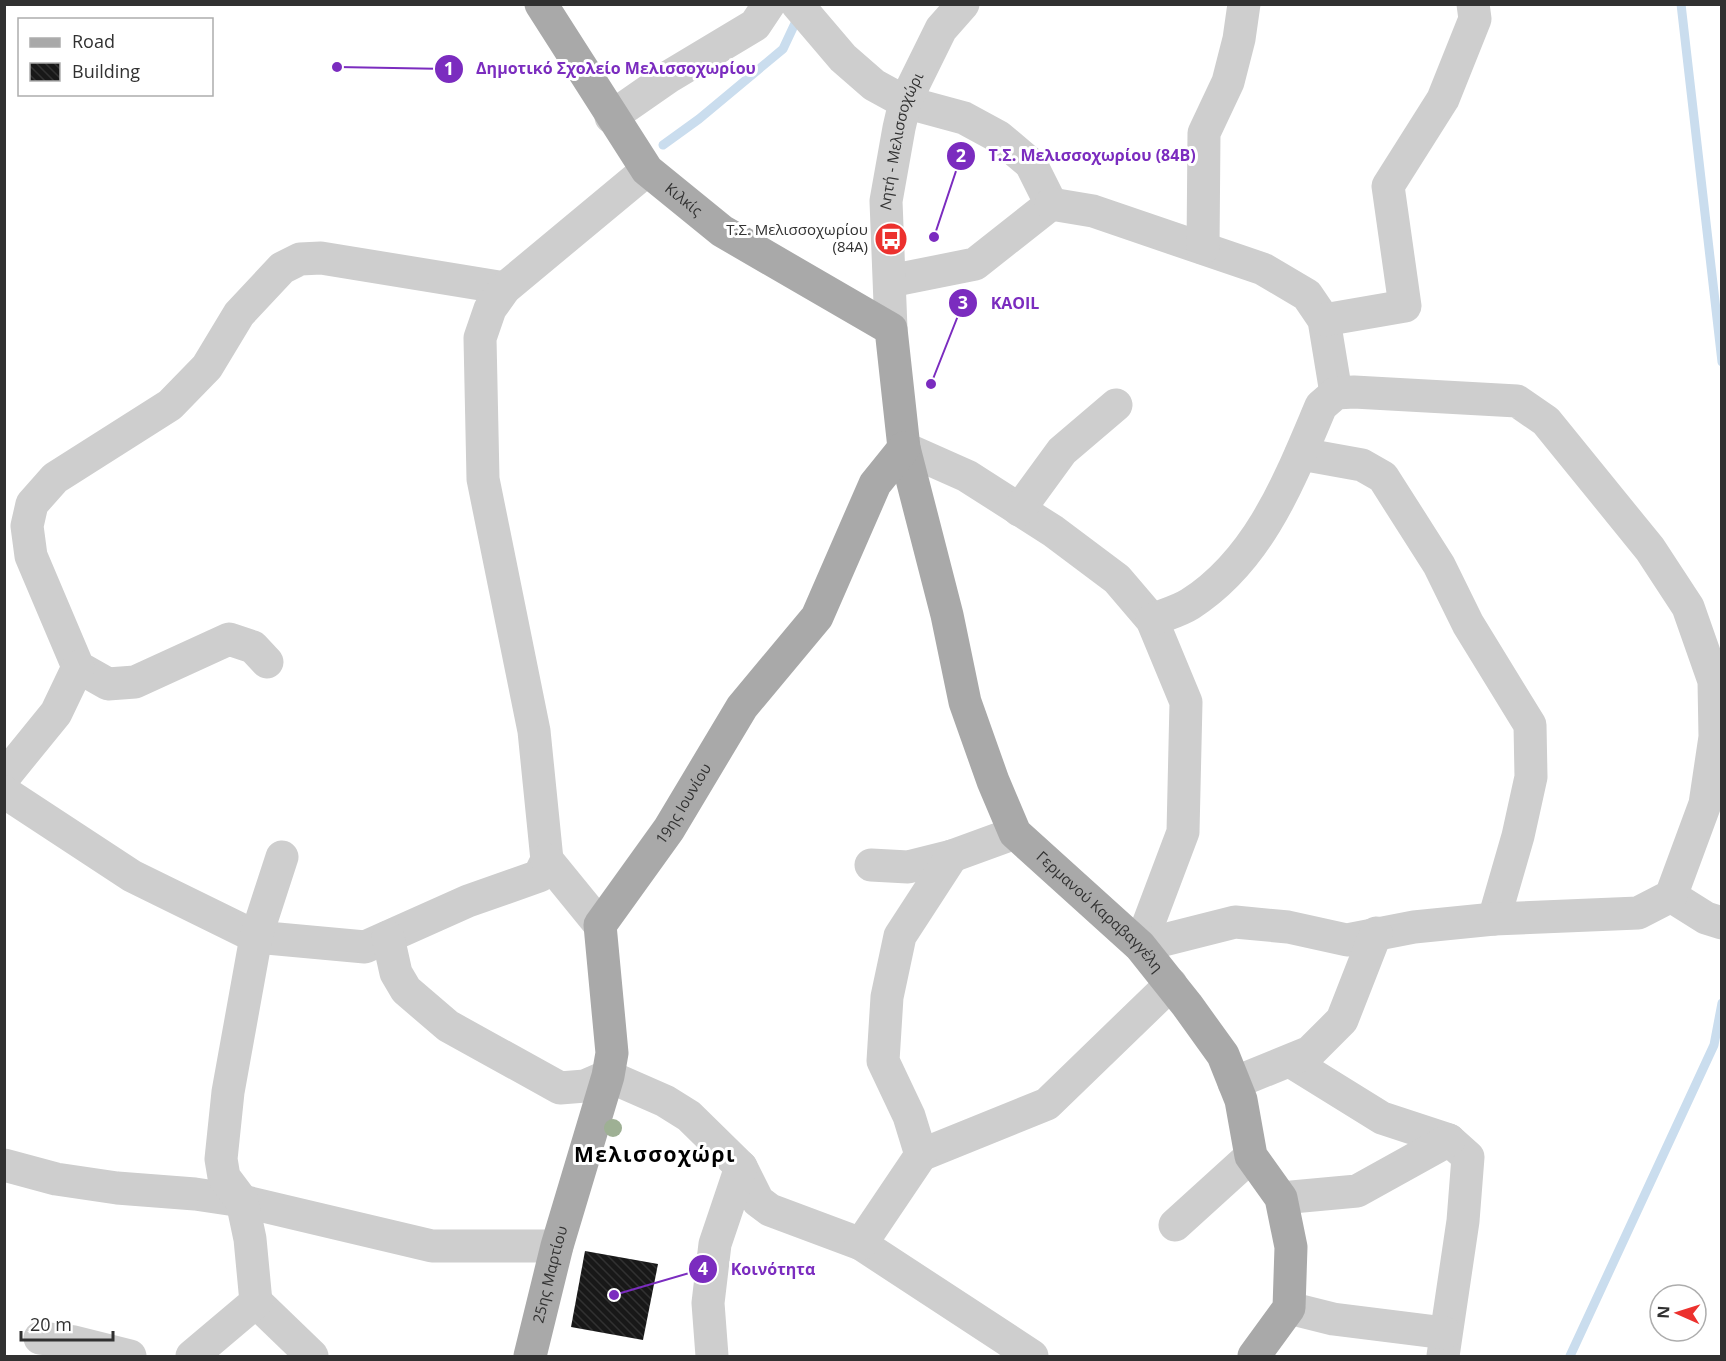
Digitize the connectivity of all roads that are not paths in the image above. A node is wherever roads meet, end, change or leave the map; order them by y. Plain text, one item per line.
1 (541, 4) edge
2 (770, 4) edge
3 (963, 4) edge
4 (1244, 4) edge
5 (1473, 4) edge
6 (802, 9) edge
7 (905, 102) junction
8 (612, 117) junction
9 (646, 170) junction
10 (1051, 204) junction
11 (1203, 248) junction
12 (890, 281) junction
13 (505, 288) junction
14 (1324, 320) junction
15 (891, 329) junction
16 (1336, 393) junction
17 (1116, 405) dead end
18 (904, 448) junction
19 (1301, 454) junction
20 (1019, 510) junction
21 (1152, 620) junction
22 (267, 662) dead end
23 (78, 667) junction
24 (4, 777) edge
25 (4, 792) edge
26 (1015, 833) junction
27 (952, 856) junction
28 (282, 857) dead end
29 (546, 860) junction
30 (871, 865) dead end
31 (1671, 896) junction
32 (1494, 919) junction
33 (1714, 921) edge
34 (600, 925) junction
35 (1376, 933) junction
36 (256, 937) junction
37 (388, 937) junction
38 (1140, 945) junction
39 (1171, 984) junction
40 (1290, 1061) junction
41 (608, 1077) junction
42 (1234, 1083) junction
43 (1449, 1140) junction
44 (921, 1155) junction
45 (1251, 1156) junction
46 (4, 1165) edge
47 (741, 1167) junction
48 (1281, 1198) junction
49 (242, 1202) junction
50 (1175, 1225) dead end
51 (861, 1244) junction
52 (557, 1246) junction
53 (256, 1302) junction
54 (1289, 1308) junction
55 (40, 1338) dead end
56 (1444, 1345) edge
57 (130, 1356) edge
58 (192, 1356) edge
59 (312, 1356) edge
60 (530, 1356) edge
61 (712, 1356) edge
62 (1032, 1356) edge
63 (1254, 1356) edge

1 - 8 main road, Κιλκίς
2 - 8 street
3 - 7 street, Λητή - Μελισσοχώρι
4 - 11 street
5 - 14 street
6 - 7 street
7 - 10 street
7 - 12 street, Λητή - Μελισσοχώρι
8 - 9 main road, Κιλκίς
9 - 13 street
9 - 15 main road, Κιλκίς
10 - 11 street
10 - 12 street
11 - 14 street
12 - 15 street, Λητή - Μελισσοχώρι
13 - 23 street
13 - 29 street
14 - 16 street
15 - 18 main road, Γερμανού Καραβαγγέλη
16 - 19 street
16 - 31 street
17 - 20 street
18 - 20 street
18 - 26 main road, Γερμανού Καραβαγγέλη
18 - 34 main road, 19ης Ιουνίου
19 - 21 street
19 - 32 street
20 - 21 street
21 - 38 street
22 - 23 street
23 - 24 street
25 - 36 street
26 - 27 street
26 - 38 main road, Γερμανού Καραβαγγέλη
27 - 30 street
27 - 44 street
28 - 36 street
29 - 34 street
29 - 37 street
31 - 32 street
31 - 33 street
32 - 35 street
34 - 41 main road
35 - 38 street
35 - 40 street
36 - 37 street
36 - 49 street
37 - 41 street
38 - 39 main road, Γερμανού Καραβαγγέλη
39 - 42 main road, Γερμανού Καραβαγγέλη
39 - 44 street
40 - 42 street
40 - 43 street
41 - 47 street
41 - 52 main road, 25ης Μαρτίου
42 - 45 main road, Γερμανού Καραβαγγέλη
43 - 48 street
43 - 56 street
44 - 51 street
45 - 48 main road, Γερμανού Καραβαγγέλη
45 - 50 street
46 - 49 street
47 - 51 street
47 - 61 street
48 - 54 main road, Γερμανού Καραβαγγέλη
49 - 52 street
49 - 53 street
51 - 62 street
52 - 60 main road, 25ης Μαρτίου
53 - 58 street
53 - 59 street
54 - 56 street
54 - 63 main road
55 - 57 street

